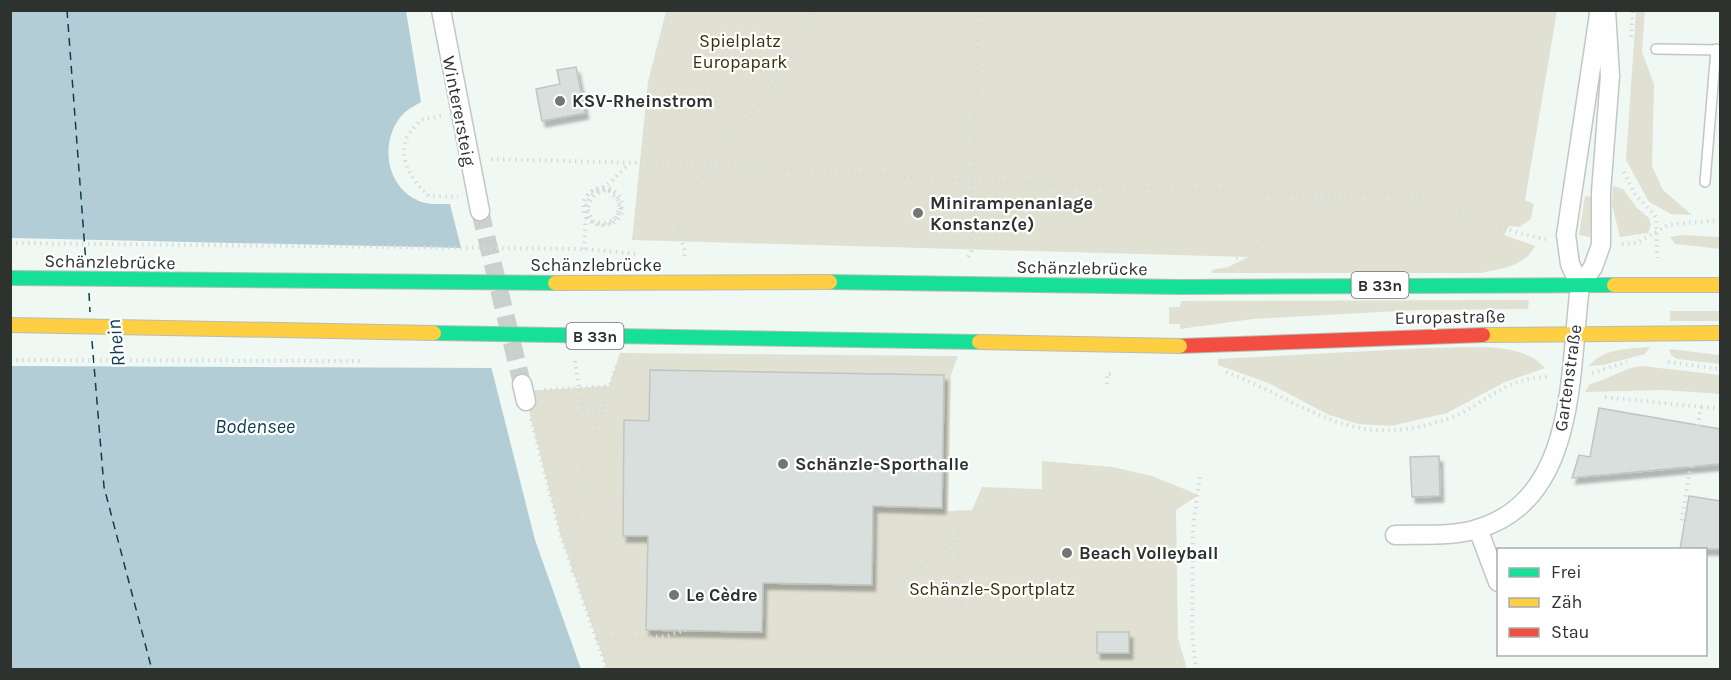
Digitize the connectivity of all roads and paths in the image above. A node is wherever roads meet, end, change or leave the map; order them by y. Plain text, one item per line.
1 (441, 10) edge
2 (815, 10) edge
3 (979, 10) edge
4 (1600, 10) edge
5 (1606, 10) edge
6 (1633, 10) edge
7 (1630, 46) dead end
8 (1656, 49) dead end
9 (1718, 50) edge
10 (710, 84) dead end
11 (459, 112) junction
12 (731, 138) junction
13 (468, 158) junction
14 (628, 165) junction
15 (711, 165) junction
16 (1620, 165) dead end
17 (974, 181) junction
18 (1705, 182) dead end
19 (1334, 196) junction
20 (477, 203) joint
21 (1720, 220) edge
22 (1656, 234) junction
23 (1566, 242) junction
24 (10, 243) edge
25 (1601, 245) junction
26 (584, 249) junction
27 (641, 255) dead end
28 (675, 259) dead end
29 (1229, 261) dead end
30 (10, 278) edge
31 (1720, 285) edge
32 (1580, 286) junction
33 (1181, 287) joint
34 (10, 325) edge
35 (1720, 333) edge
36 (1574, 334) junction
37 (10, 360) edge
38 (363, 361) dead end
39 (563, 361) dead end
40 (574, 361) junction
41 (586, 361) dead end
42 (1660, 361) dead end
43 (608, 362) dead end
44 (620, 362) dead end
45 (1633, 362) dead end
46 (1720, 369) edge
47 (1224, 371) dead end
48 (1117, 374) dead end
49 (1570, 375) junction
50 (1107, 384) dead end
51 (1605, 397) dead end
52 (1701, 407) junction
53 (1720, 408) edge
54 (602, 413) junction
55 (1200, 474) dead end
56 (960, 511) dead end
57 (1681, 523) dead end
58 (1478, 529) junction
59 (1395, 535) dead end
60 (958, 539) junction
61 (573, 575) junction
62 (647, 576) dead end
63 (1497, 579) edge
64 (886, 600) dead end
65 (962, 616) dead end
66 (686, 630) dead end
67 (596, 639) junction
68 (607, 669) edge
69 (1196, 669) edge

1 - 11 street, Winterersteig
2 - 12 path
3 - 17 path
4 - 23 street, Gartenstraße
5 - 25 street, Gartenstraße
6 - 7 path
8 - 9 lane
9 - 18 lane
10 - 12 path
11 - 13 street, Winterersteig
11 - 20 path
12 - 15 path
13 - 14 path
13 - 20 street, Winterersteig
14 - 15 path
14 - 26 path, bridge
15 - 17 path
15 - 28 path, Schänzlebrücke
16 - 22 path
17 - 19 path
19 - 23 path
19 - 29 path
21 - 22 path
22 - 25 path
23 - 32 street, Gartenstraße
24 - 26 path, Schänzlebrücke, bridge
25 - 32 street, Gartenstraße
26 - 27 path, Schänzlebrücke, bridge
30 - 33 main road, Schänzlebrücke / B 33n, bridge
31 - 32 main road, Europastraße / B 33n
32 - 33 main road, Europastraße / B 33n
32 - 36 street, Gartenstraße
34 - 36 main road, Europastraße / B 33n, bridge
35 - 36 main road, Europastraße / B 33n
36 - 49 street, Gartenstraße
37 - 38 path, bridge
39 - 40 path
40 - 41 path
40 - 54 path, bridge
42 - 46 path
43 - 44 path
45 - 49 path
47 - 49 path
48 - 50 path
49 - 58 street, Gartenstraße
51 - 52 path
52 - 53 path
52 - 57 path
54 - 61 path
54 - 61 path
55 - 69 path
56 - 60 path
58 - 59 street, Gartenstraße
58 - 63 street
60 - 64 path
60 - 65 path
61 - 62 path
61 - 67 path
66 - 67 path
67 - 68 path

